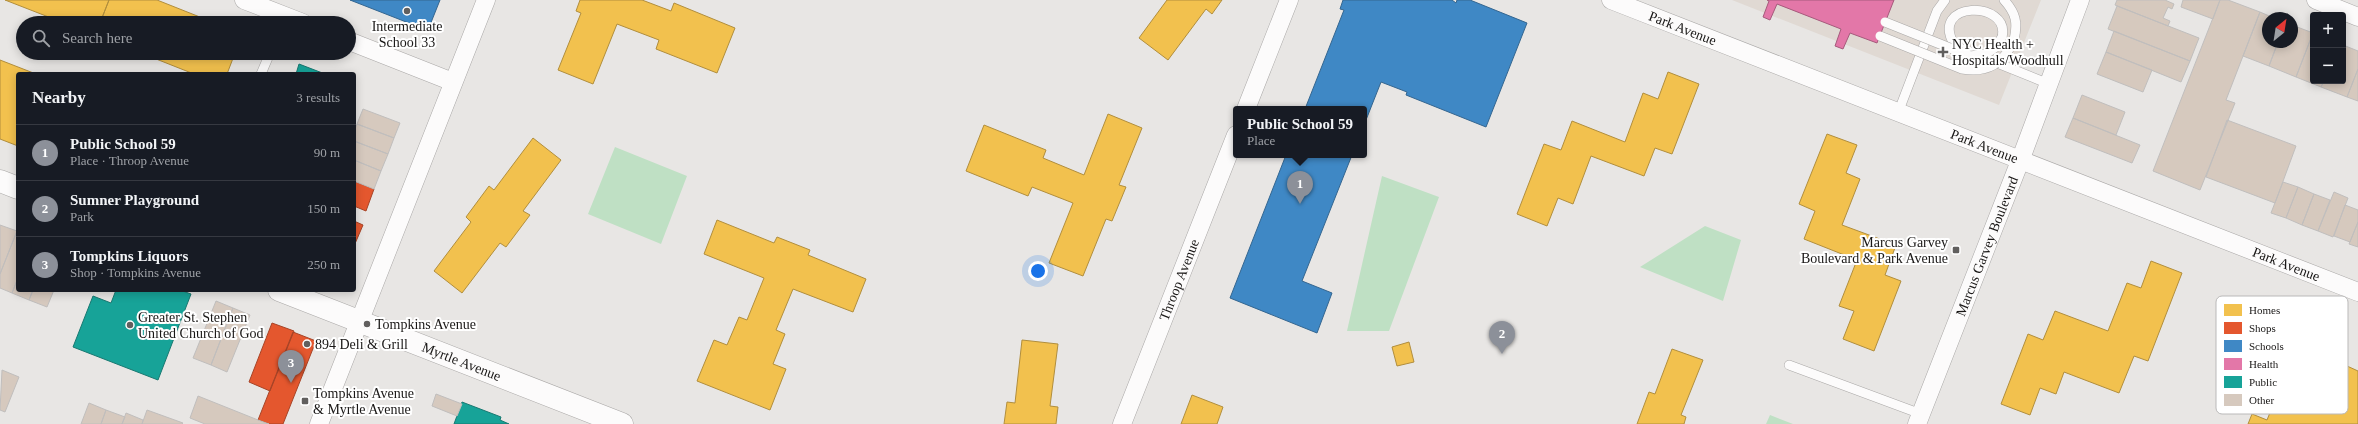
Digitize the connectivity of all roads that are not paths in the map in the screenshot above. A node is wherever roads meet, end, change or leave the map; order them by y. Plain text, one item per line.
1 (244, 0) edge
2 (486, 0) edge
3 (1289, 0) edge
4 (1611, 0) edge
5 (1945, 0) edge
6 (2004, 0) edge
7 (2080, 0) edge
8 (2316, 0) edge
9 (277, 16) edge
10 (2358, 17) edge
11 (1885, 22) dead end
12 (1880, 36) dead end
13 (356, 44) edge
14 (267, 60) edge
15 (262, 72) edge
16 (453, 82) junction
17 (2049, 84) junction
18 (1247, 106) edge
19 (1898, 113) junction
20 (1233, 143) edge
21 (2020, 161) junction
22 (0, 181) edge
23 (16, 187) edge
24 (284, 292) edge
25 (2358, 292) edge
26 (358, 321) junction
27 (1789, 365) dead end
28 (1919, 419) edge
29 (318, 424) edge
30 (622, 424) edge
31 (1122, 424) edge

1 - 9 street
2 - 16 street
3 - 18 street
4 - 19 street, Park Avenue
5 - 19 lane
6 - 12 lane, bridge
7 - 17 street, Marcus Garvey Boulevard
8 - 10 street
11 - 17 lane, bridge
13 - 16 street
14 - 15 lane
16 - 26 street
17 - 21 street, Marcus Garvey Boulevard
19 - 21 street, Park Avenue
20 - 31 street, Throop Avenue
21 - 25 street, Park Avenue
21 - 28 street, Marcus Garvey Boulevard
22 - 23 main road
24 - 26 main road, Myrtle Avenue
26 - 29 street
26 - 30 main road, Myrtle Avenue
27 - 28 lane

